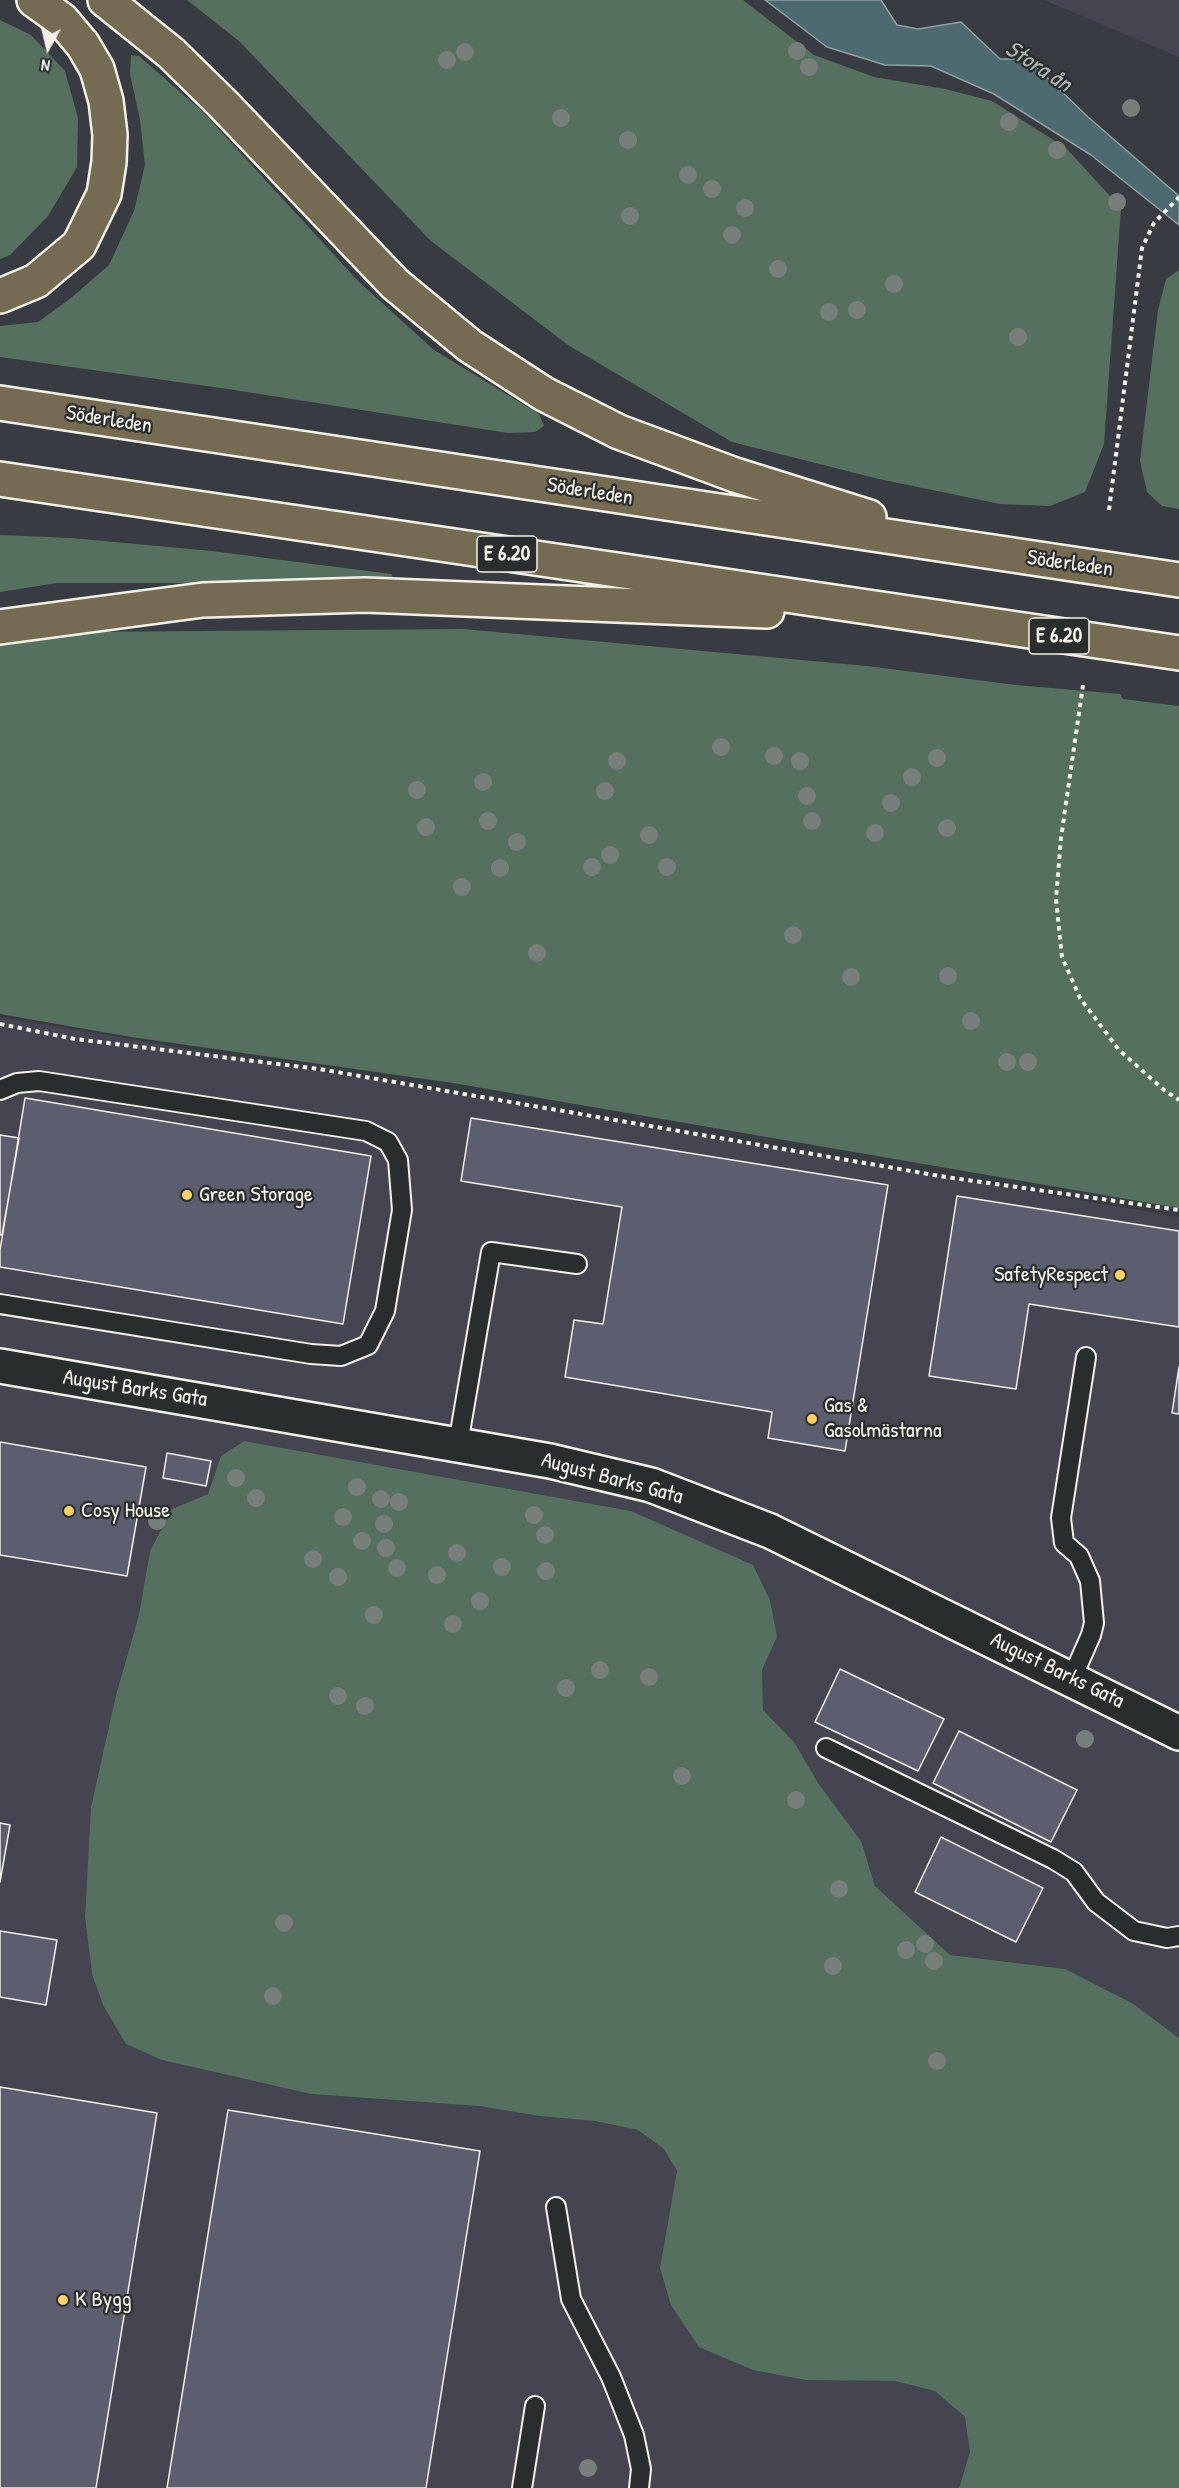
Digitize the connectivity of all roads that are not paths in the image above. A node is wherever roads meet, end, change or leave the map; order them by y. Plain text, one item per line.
1 (34, 0) edge
2 (105, 0) edge
3 (0, 296) edge
4 (0, 403) edge
5 (0, 479) edge
6 (964, 548) junction
7 (1179, 580) edge
8 (940, 618) junction
9 (0, 627) edge
10 (1179, 653) edge
11 (0, 1090) edge
12 (577, 1264) dead end
13 (0, 1304) edge
14 (1086, 1357) dead end
15 (0, 1366) edge
16 (458, 1444) junction
17 (1072, 1678) junction
18 (1179, 1733) edge
19 (826, 1748) dead end
20 (1179, 1936) edge
21 (556, 2207) dead end
22 (535, 2406) dead end
23 (522, 2488) edge
24 (639, 2488) edge

1 - 3 highway
2 - 6 highway
4 - 6 highway, Söderleden
5 - 8 highway, E 6.20
6 - 7 highway, Söderleden
8 - 9 highway
8 - 10 highway, E 6.20
11 - 13 lane
12 - 16 lane
14 - 17 lane
15 - 16 street, August Barks Gata
16 - 17 street, August Barks Gata
17 - 18 street, August Barks Gata
19 - 20 lane
21 - 24 lane
22 - 23 lane

